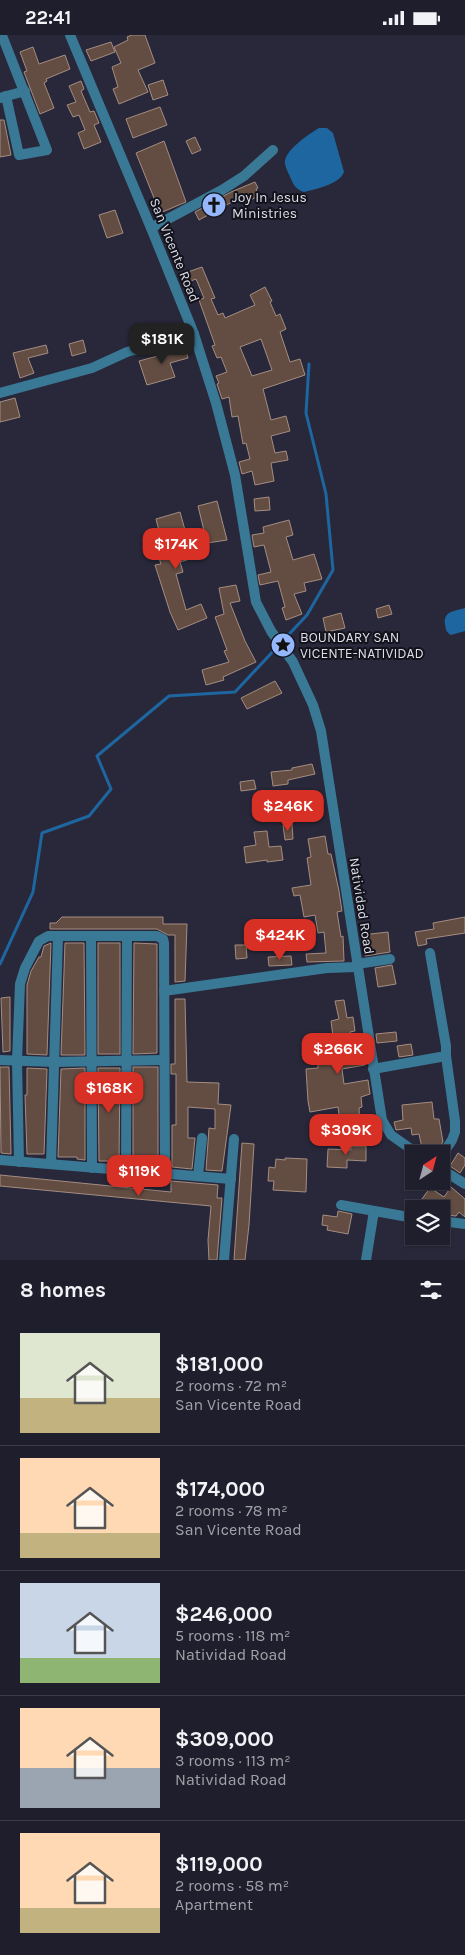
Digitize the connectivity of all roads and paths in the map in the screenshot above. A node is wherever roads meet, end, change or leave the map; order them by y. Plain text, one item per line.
1 (70, 35) edge
2 (5, 37) edge
3 (25, 91) junction
4 (3, 97) edge
5 (273, 150) dead end
6 (151, 228) junction
7 (194, 333) junction
8 (0, 393) edge
9 (286, 653) joint
10 (91, 936) junction
11 (127, 936) junction
12 (58, 937) junction
13 (430, 953) dead end
14 (390, 959) dead end
15 (357, 966) junction
16 (164, 991) junction
17 (446, 1056) junction
18 (0, 1060) edge
19 (164, 1060) junction
20 (17, 1061) junction
21 (126, 1061) junction
22 (54, 1062) junction
23 (90, 1062) junction
24 (373, 1069) junction
25 (202, 1138) dead end
26 (234, 1139) dead end
27 (405, 1145) edge
28 (447, 1145) edge
29 (0, 1160) edge
30 (19, 1161) junction
31 (51, 1164) junction
32 (92, 1168) junction
33 (126, 1170) junction
34 (165, 1174) junction
35 (450, 1175) edge
36 (198, 1176) junction
37 (231, 1179) junction
38 (465, 1184) edge
39 (340, 1205) dead end
40 (374, 1211) junction
41 (405, 1216) edge
42 (450, 1222) edge
43 (465, 1224) edge
44 (224, 1260) edge
45 (366, 1260) edge

1 - 6 street, San Vicente Road
2 - 3 street
3 - 4 street
3 - 4 street
5 - 6 street
6 - 7 street, San Vicente Road
7 - 8 street
7 - 9 street, San Vicente Road
9 - 15 street, Natividad Road
10 - 11 street
10 - 12 street
10 - 23 street
11 - 16 street
11 - 21 street
12 - 20 street
12 - 22 street
13 - 17 street
14 - 15 street
15 - 16 street
15 - 24 street, Natividad Road
16 - 19 street
17 - 24 street
17 - 28 street
18 - 20 street
19 - 21 street
19 - 34 street
20 - 22 street
20 - 30 street
21 - 23 street
21 - 33 street
22 - 23 street
22 - 31 street
23 - 32 street
24 - 27 street, Natividad Road
25 - 36 street
26 - 37 street
29 - 30 street
30 - 31 street
31 - 32 street
32 - 33 street
33 - 34 street
34 - 36 street
35 - 38 street
36 - 37 street
37 - 44 street
39 - 40 street
40 - 41 street
40 - 45 street
42 - 43 street

